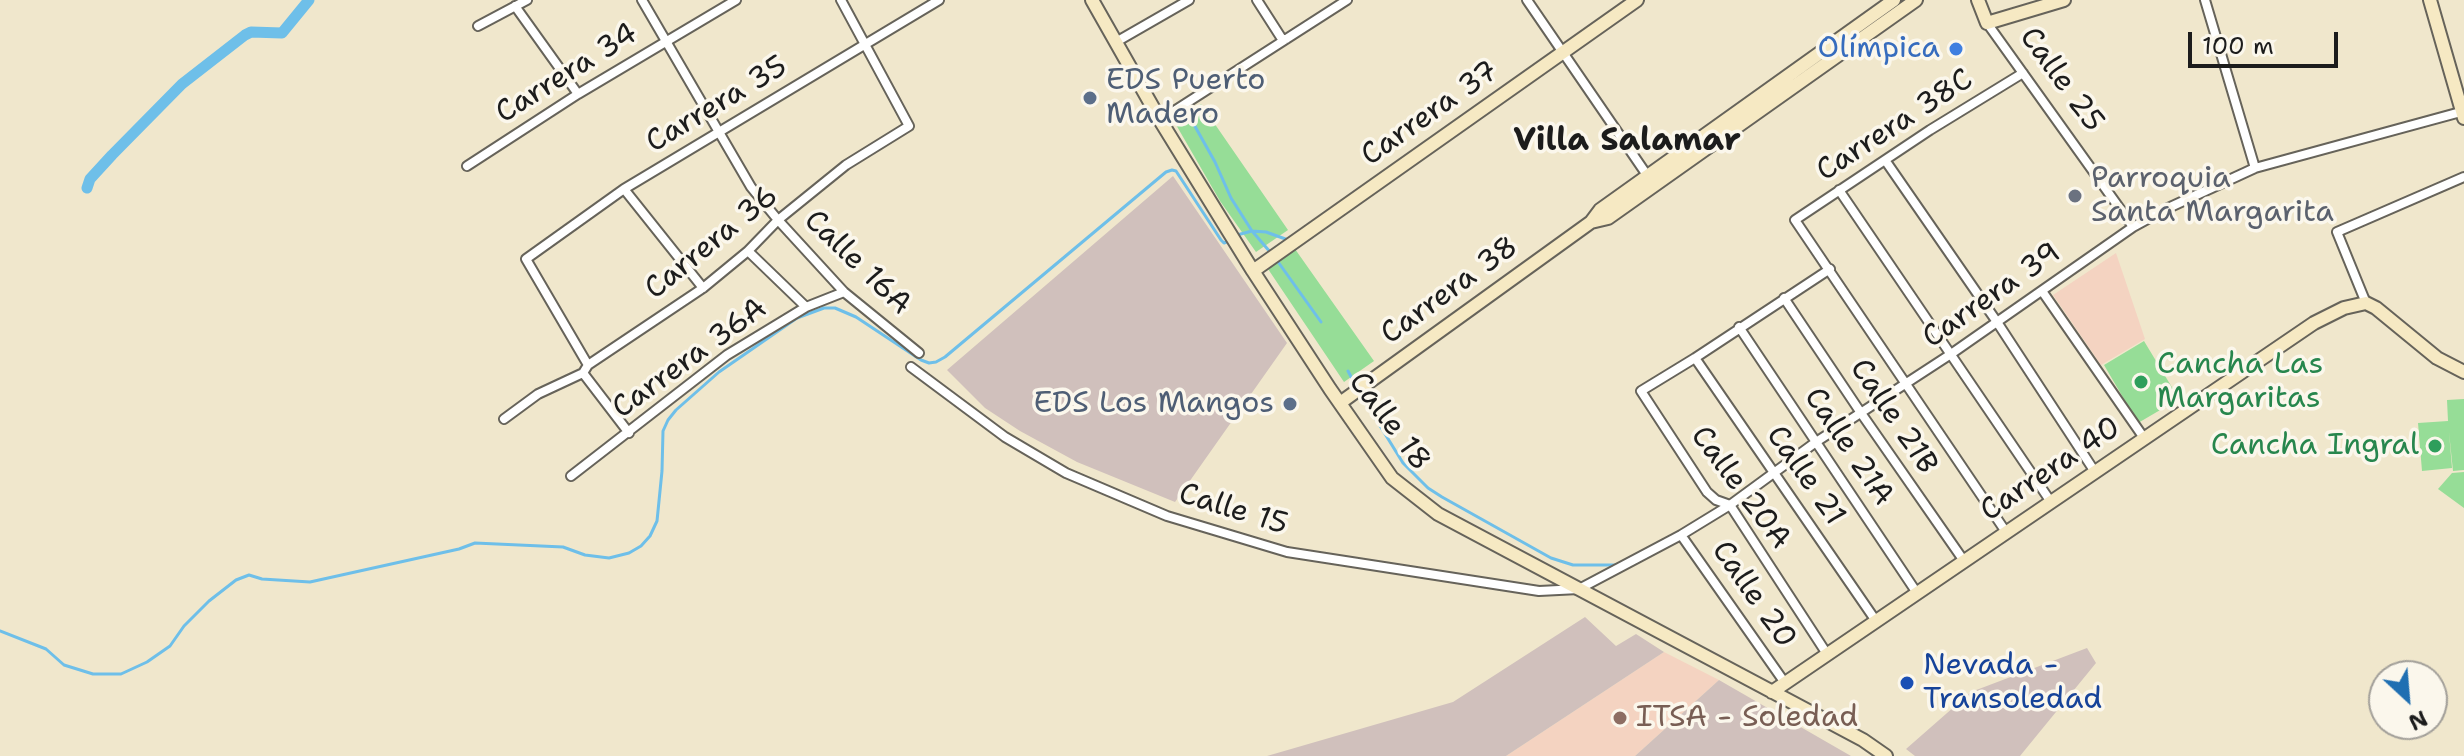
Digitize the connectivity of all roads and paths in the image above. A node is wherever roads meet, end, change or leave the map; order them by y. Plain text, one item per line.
1 (527, 0) edge
2 (642, 0) edge
3 (736, 0) edge
4 (841, 0) edge
5 (939, 0) edge
6 (1092, 0) edge
7 (1189, 0) edge
8 (1257, 0) edge
9 (1347, 0) edge
10 (1527, 0) edge
11 (1637, 0) edge
12 (1894, 0) edge
13 (1916, 0) edge
14 (1978, 0) edge
15 (2064, 0) edge
16 (2205, 0) edge
17 (2430, 0) edge
18 (515, 6) junction
19 (1987, 23) junction
20 (478, 26) dead end
21 (1286, 39) junction
22 (665, 41) junction
23 (1116, 42) junction
24 (865, 43) junction
25 (1833, 51) junction
26 (1562, 53) junction
27 (2023, 73) junction
28 (578, 94) junction
29 (2463, 114) edge
30 (1160, 120) junction
31 (720, 130) junction
32 (1885, 160) junction
33 (467, 166) dead end
34 (2255, 168) junction
35 (2464, 177) edge
36 (1651, 180) junction
37 (624, 189) junction
38 (1839, 190) junction
39 (778, 220) junction
40 (2133, 227) junction
41 (748, 251) junction
42 (1830, 269) junction
43 (1253, 271) junction
44 (703, 288) junction
45 (2042, 291) junction
46 (844, 292) junction
47 (1784, 298) junction
48 (2366, 303) junction
49 (806, 307) junction
50 (1997, 322) junction
51 (1739, 327) junction
52 (919, 353) dead end
53 (1951, 354) junction
54 (1695, 358) junction
55 (911, 367) dead end
56 (586, 369) junction
57 (2464, 372) edge
58 (1907, 384) junction
59 (1340, 403) junction
60 (1861, 413) junction
61 (504, 419) dead end
62 (629, 433) junction
63 (2144, 438) junction
64 (1816, 442) junction
65 (2095, 472) junction
66 (1773, 473) junction
67 (571, 476) dead end
68 (2051, 502) junction
69 (1730, 505) junction
70 (2006, 532) junction
71 (1681, 535) junction
72 (1964, 561) junction
73 (1579, 589) junction
74 (1917, 593) junction
75 (1876, 621) junction
76 (1827, 654) junction
77 (1785, 683) junction
78 (1772, 692) junction
79 (1886, 756) edge

1 - 18 street
2 - 22 street, Calle 16A
3 - 22 street, Carrera 34
4 - 24 street
5 - 24 street, Carrera 35
6 - 23 street, Calle 18
7 - 23 street
8 - 21 street
9 - 21 street
10 - 26 street
11 - 26 street, Carrera 37
12 - 25 street, Carrera 38
13 - 25 street, Carrera 38
14 - 19 street, Calle 25
15 - 19 street
16 - 34 street
17 - 29 street
18 - 20 street
18 - 28 street
19 - 27 street, Calle 25
21 - 30 street
22 - 28 street, Carrera 34
22 - 31 street, Calle 16A
23 - 30 street, Calle 18
24 - 31 street, Carrera 35
24 - 39 street, Carrera 36
25 - 36 street, Carrera 38
26 - 36 street
26 - 43 street, Carrera 37
27 - 32 street, Carrera 38C
27 - 40 street, Calle 25
28 - 33 street, Carrera 34
29 - 34 street, Carrera 39
30 - 43 street, Calle 18
31 - 37 street, Carrera 35
31 - 39 street, Calle 16A
32 - 38 street, Carrera 38C
32 - 50 street
34 - 40 street, Carrera 39
35 - 48 street
36 - 59 street, Carrera 38
37 - 44 street
37 - 56 street, Carrera 35
38 - 42 street, Carrera 38C
38 - 53 street
39 - 41 street, Carrera 36
39 - 46 street, Calle 16A
40 - 45 street, Carrera 39
41 - 44 street, Carrera 36
41 - 49 street
42 - 47 street
42 - 58 street
43 - 59 street, Calle 18
44 - 56 street, Carrera 36
45 - 50 street, Carrera 39
45 - 63 street
46 - 49 street, Carrera 36A
46 - 52 street, Calle 16A
47 - 51 street
47 - 60 street, Calle 21B
48 - 57 street
48 - 63 street, Carrera 40
49 - 62 street, Carrera 36A
50 - 53 street, Carrera 39
50 - 65 street
51 - 54 street
51 - 64 street, Calle 21A
53 - 58 street, Carrera 39
53 - 68 street
54 - 66 street, Calle 21
54 - 69 street, Calle 20A
55 - 73 street, Calle 15
56 - 61 street, Carrera 36
56 - 62 street
58 - 60 street, Carrera 39
58 - 70 street
59 - 73 street, Calle 18
60 - 64 street, Carrera 39
60 - 72 street, Calle 21B
62 - 67 street, Carrera 36A
63 - 65 street, Carrera 40
64 - 66 street, Carrera 39
64 - 74 street, Calle 21A
65 - 68 street, Carrera 40
66 - 69 street, Carrera 39
66 - 75 street, Calle 21
68 - 70 street, Carrera 40
69 - 71 street, Carrera 39
69 - 76 street, Calle 20A
70 - 72 street, Carrera 40
71 - 73 street, Carrera 39
71 - 77 street, Calle 20
72 - 74 street, Carrera 40
73 - 78 street, Calle 18
74 - 75 street, Carrera 40
75 - 76 street, Carrera 40
76 - 77 street, Carrera 40
77 - 78 street, Carrera 40
78 - 79 street, Calle 18

